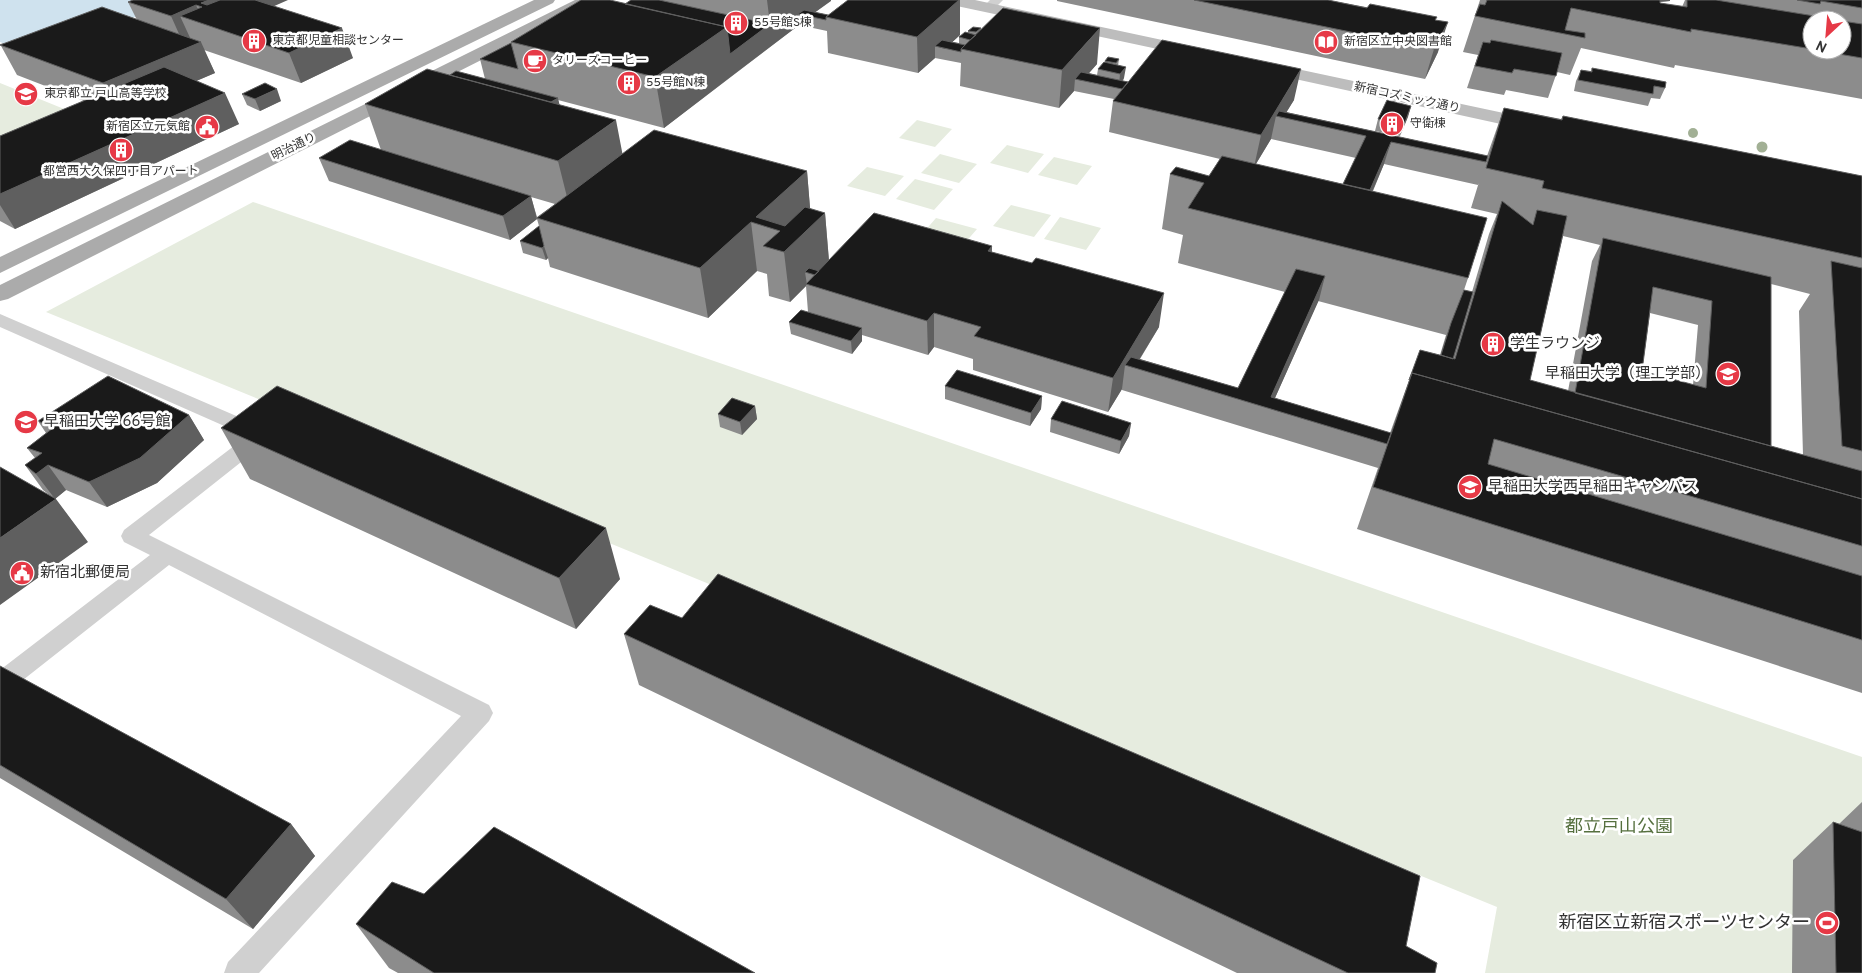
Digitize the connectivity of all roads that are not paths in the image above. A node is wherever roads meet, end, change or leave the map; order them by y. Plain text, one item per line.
1 (546, 0) edge
2 (588, 0) edge
3 (952, 0) edge
4 (993, 4) edge
5 (1212, 56) edge
6 (1250, 64) edge
7 (1551, 129) edge
8 (0, 266) edge
9 (0, 294) edge
10 (0, 320) edge
11 (166, 555) junction
12 (0, 684) edge
13 (238, 973) edge

1 - 8 main road, 明治通り
2 - 9 main road, 明治通り
3 - 4 street
4 - 5 street
6 - 7 street, 新宿コズミック通り
10 - 11 lane
11 - 12 lane
11 - 13 lane

